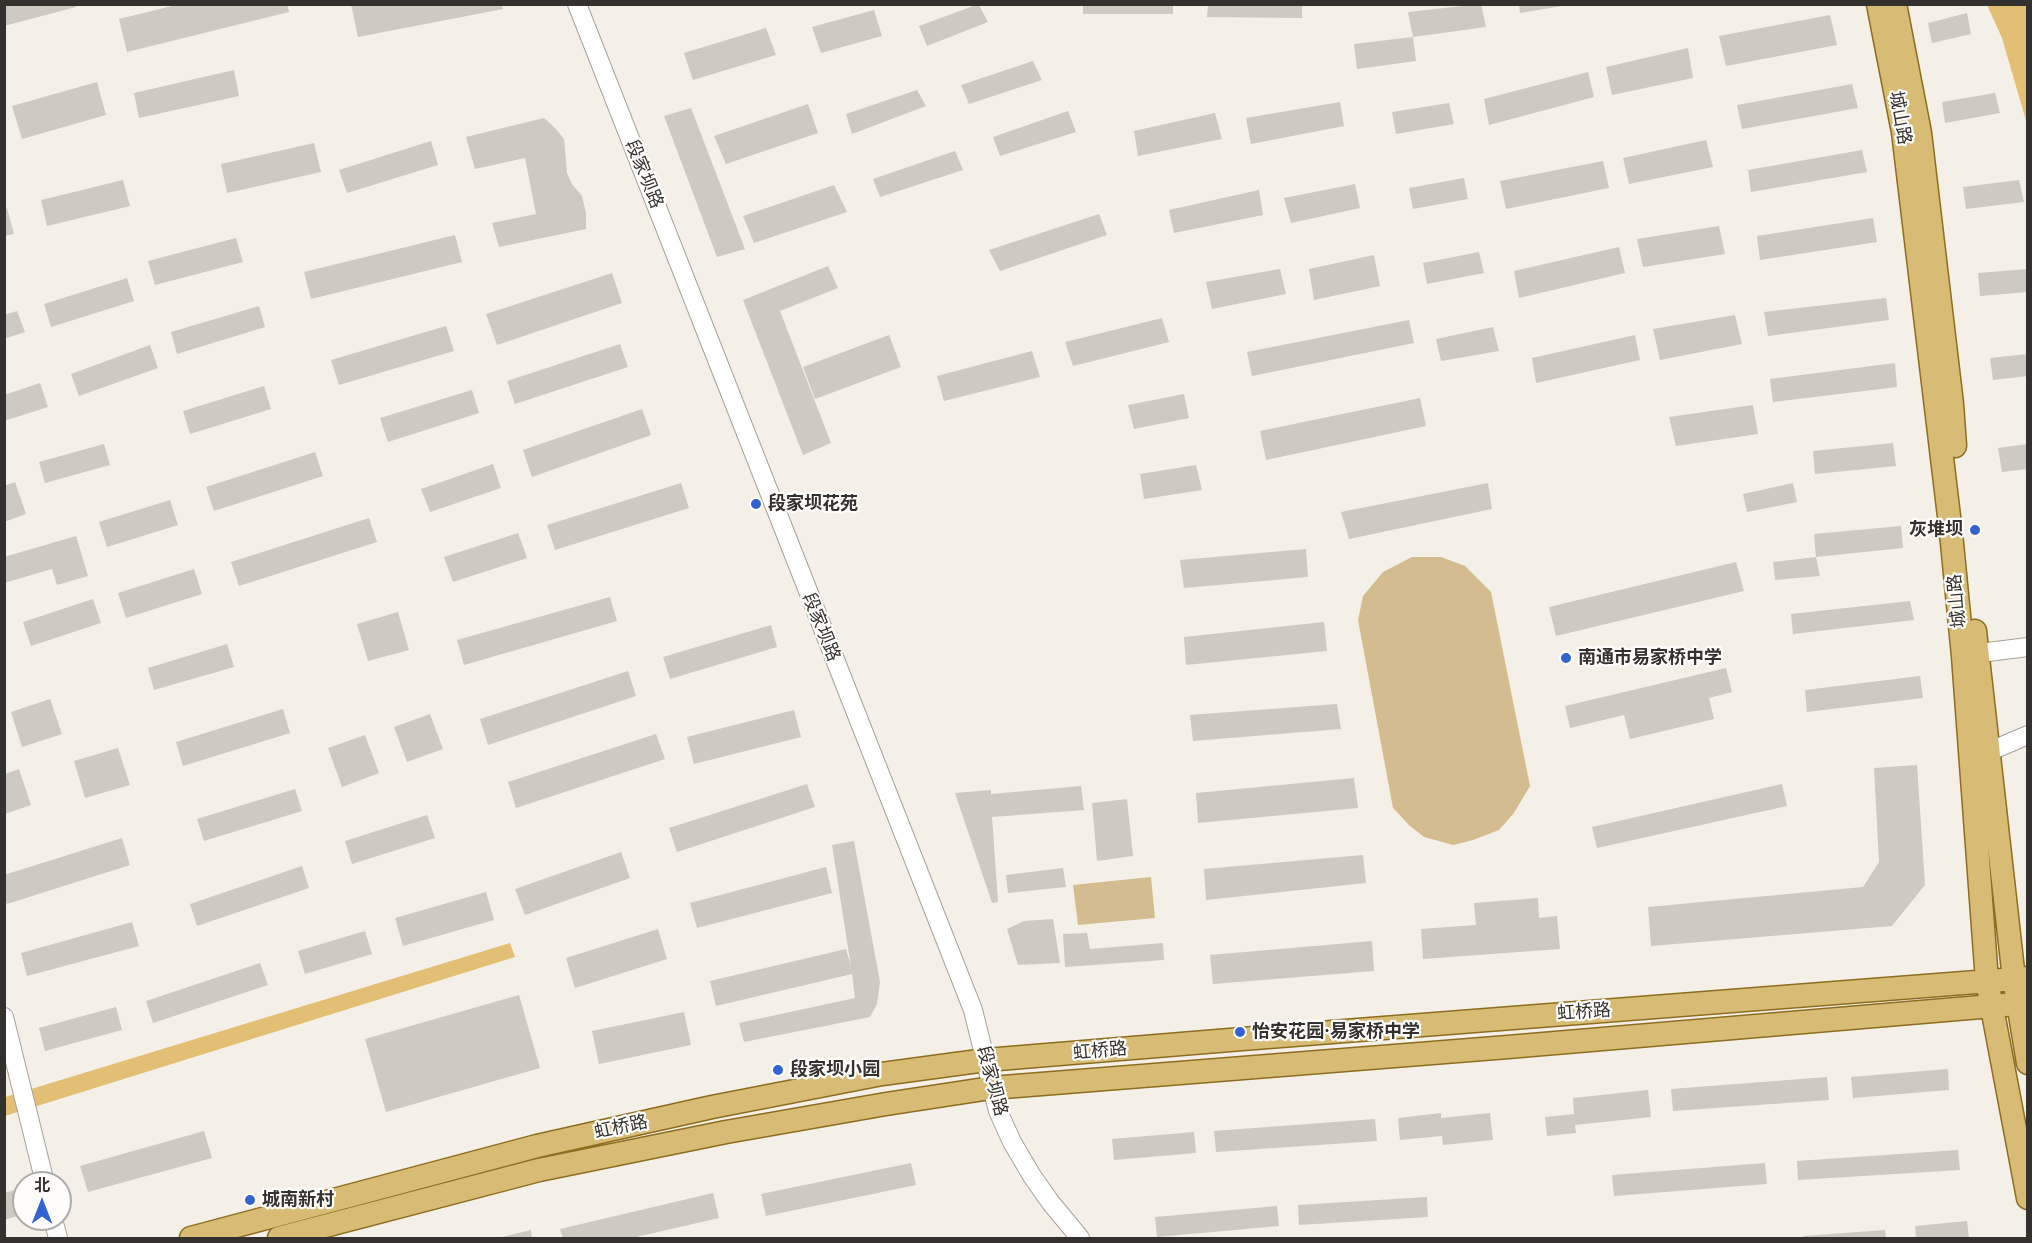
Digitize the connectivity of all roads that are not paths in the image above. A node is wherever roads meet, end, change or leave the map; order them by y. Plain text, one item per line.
1 (577, 4) edge
2 (1878, 4) edge
3 (1895, 4) edge
4 (2028, 647) edge
5 (1970, 654) junction
6 (2028, 735) edge
7 (1979, 753) junction
8 (2021, 978) edge
9 (1987, 981) junction
10 (2022, 1003) edge
11 (1991, 1006) junction
12 (4, 1017) edge
13 (986, 1060) junction
14 (2028, 1063) edge
15 (991, 1088) junction
16 (42, 1171) edge
17 (2028, 1198) edge
18 (191, 1239) edge
19 (279, 1239) edge
20 (1080, 1239) edge

1 - 13 street, 段家坝路
2 - 5 main road, 城山路
3 - 5 main road, 城山路
4 - 5 street
5 - 7 main road, 城山路
6 - 7 street
7 - 8 main road, 城山路
7 - 9 main road, 城山路
8 - 9 main road, 虹桥路
8 - 10 main road, 城山路
9 - 11 main road, 城山路
9 - 13 main road, 虹桥路
10 - 11 main road, 虹桥路
10 - 14 main road, 城山路
11 - 15 main road, 虹桥路
11 - 17 main road, 城山路
12 - 16 street
13 - 15 street, 段家坝路
13 - 18 main road, 虹桥路
15 - 19 main road, 虹桥路
15 - 20 street, 段家坝路

